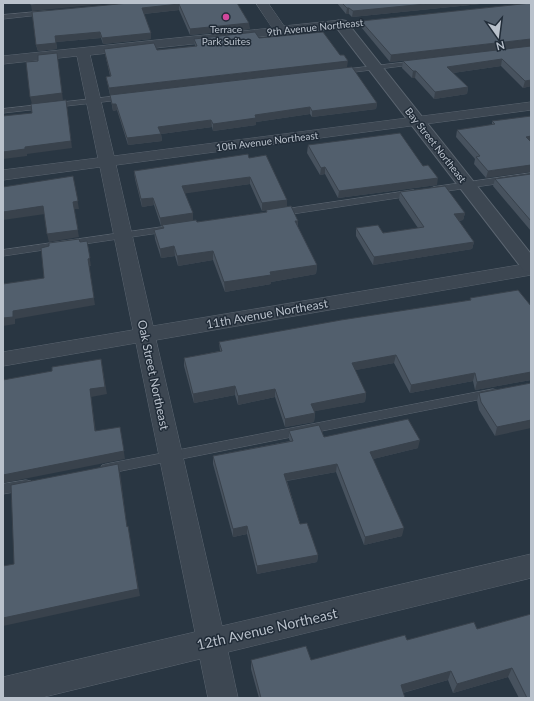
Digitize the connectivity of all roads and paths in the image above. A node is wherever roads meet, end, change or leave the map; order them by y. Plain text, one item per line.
1 (262, 3) edge
2 (51, 13) edge
3 (3, 17) edge
4 (349, 23) joint
5 (280, 30) junction
6 (83, 51) junction
7 (3, 60) edge
8 (422, 62) edge
9 (375, 68) junction
10 (328, 73) edge
11 (133, 96) edge
12 (94, 100) junction
13 (531, 106) edge
14 (3, 111) edge
15 (417, 121) junction
16 (107, 162) junction
17 (3, 175) edge
18 (531, 176) edge
19 (467, 185) junction
20 (272, 214) edge
21 (178, 227) edge
22 (123, 236) junction
23 (3, 253) edge
24 (531, 268) edge
25 (145, 335) junction
26 (3, 359) edge
27 (508, 390) edge
28 (171, 456) junction
29 (95, 471) edge
30 (41, 482) edge
31 (3, 489) edge
32 (531, 566) edge
33 (211, 643) junction
34 (3, 692) edge
35 (223, 698) edge

1 - 5 street
2 - 3 lane
4 - 5 street, 9th Avenue Northeast
4 - 9 street, Bay Street Northeast
5 - 6 street, 9th Avenue Northeast
6 - 7 street, 9th Avenue Northeast
6 - 12 street, Oak Street Northeast
8 - 9 lane
9 - 10 lane
9 - 15 street, Bay Street Northeast
11 - 12 lane
12 - 14 lane
12 - 16 street, Oak Street Northeast
13 - 15 street, 10th Avenue Northeast
15 - 16 street, 10th Avenue Northeast
15 - 19 street, Bay Street Northeast
16 - 17 street, 10th Avenue Northeast
16 - 22 street, Oak Street Northeast
18 - 19 lane
19 - 20 lane
19 - 24 street, Bay Street Northeast
21 - 22 lane
22 - 23 lane
22 - 25 street, Oak Street Northeast
24 - 25 street, 11th Avenue Northeast
25 - 26 street, 11th Avenue Northeast
25 - 28 street, Oak Street Northeast
27 - 28 lane
28 - 29 lane
28 - 33 street, Oak Street Northeast
30 - 31 lane
32 - 33 street, 12th Avenue Northeast
33 - 34 street, 12th Avenue Northeast
33 - 35 street, Oak Street Northeast

